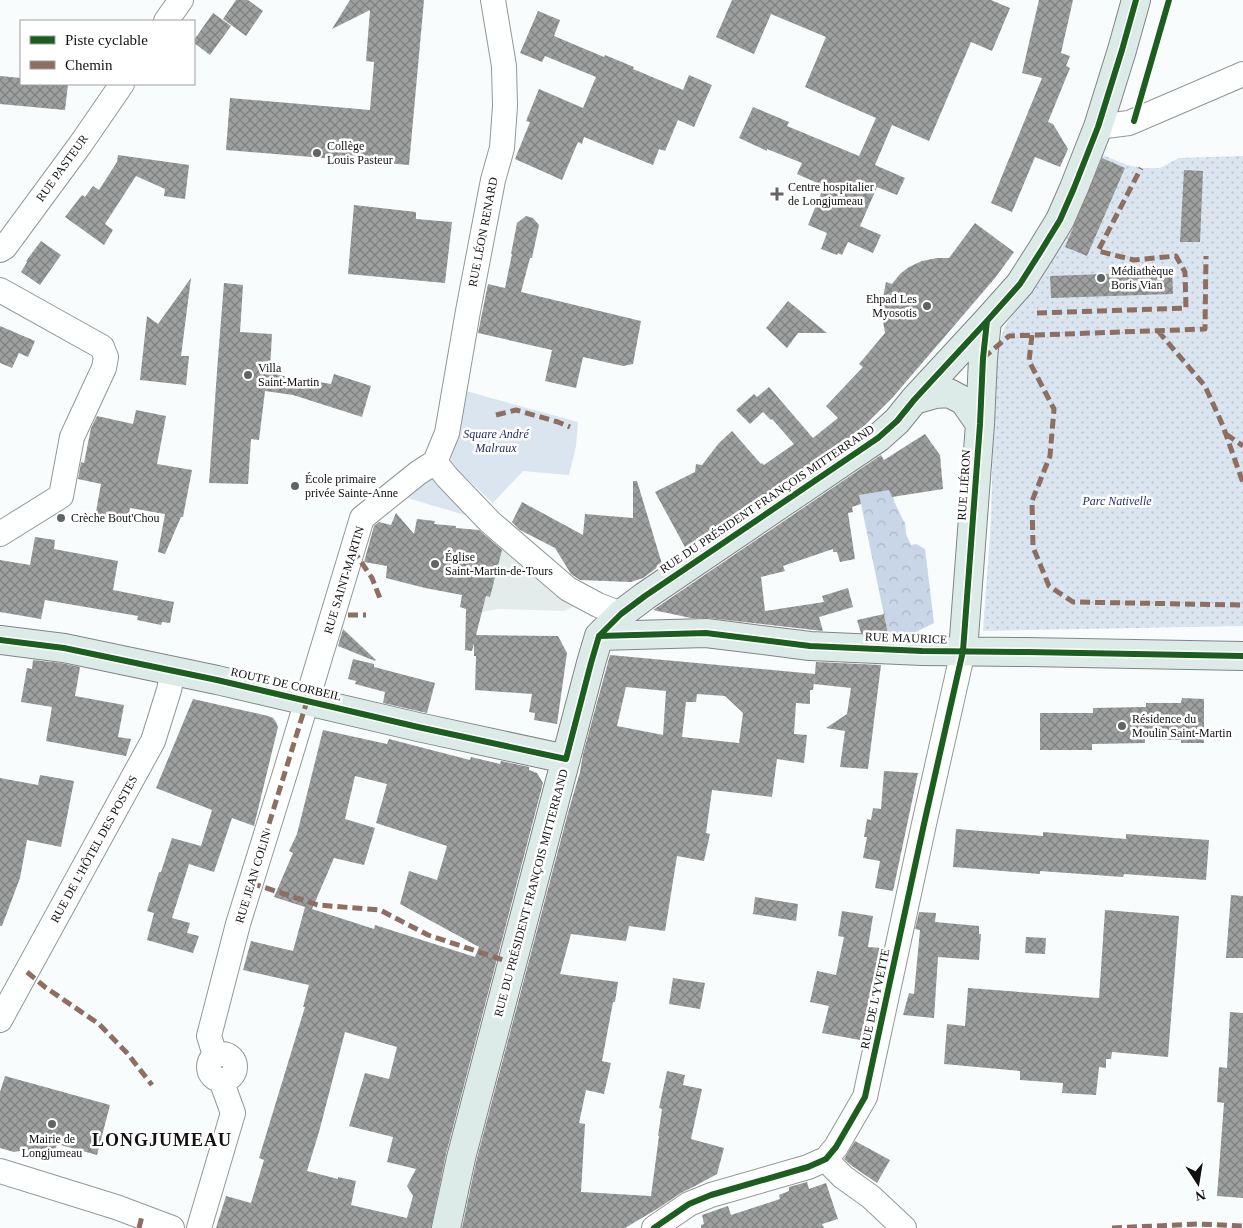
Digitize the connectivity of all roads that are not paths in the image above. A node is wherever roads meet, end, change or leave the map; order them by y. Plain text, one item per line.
1 (180, 0) edge
2 (493, 0) edge
3 (1136, 0) edge
4 (167, 20) edge
5 (1243, 74) edge
6 (121, 85) edge
7 (1098, 127) junction
8 (0, 250) edge
9 (0, 290) edge
10 (987, 321) junction
11 (914, 400) junction
12 (980, 424) junction
13 (435, 462) junction
14 (0, 534) edge
15 (645, 596) junction
16 (622, 614) junction
17 (674, 634) junction
18 (599, 636) junction
19 (0, 640) edge
20 (963, 651) junction
21 (1243, 656) edge
22 (173, 671) junction
23 (307, 700) junction
24 (566, 759) junction
25 (0, 1020) edge
26 (826, 1159) junction
27 (0, 1171) edge
28 (172, 1228) edge
29 (199, 1228) edge
30 (446, 1228) edge
31 (654, 1228) edge
32 (904, 1228) edge

1 - 4 street
2 - 13 street, RUE LÉON RENARD
3 - 7 main road, RUE DU PRÉSIDENT FRANÇOIS MITTERRAND
5 - 7 street
6 - 8 street, RUE PASTEUR
7 - 10 main road, RUE DU PRÉSIDENT FRANÇOIS MITTERRAND
9 - 14 street
10 - 11 main road, RUE DU PRÉSIDENT FRANÇOIS MITTERRAND
10 - 12 main road, RUE LIÉRON
11 - 12 main road
11 - 15 main road, RUE DU PRÉSIDENT FRANÇOIS MITTERRAND
12 - 20 main road, RUE LIÉRON
13 - 16 street
13 - 23 street, RUE SAINT-MARTIN
15 - 16 main road, RUE DU PRÉSIDENT FRANÇOIS MITTERRAND
15 - 17 main road, RUE MAURICE
16 - 18 main road, RUE DU PRÉSIDENT FRANÇOIS MITTERRAND
17 - 18 main road, RUE MAURICE
17 - 20 main road, RUE MAURICE
18 - 24 main road, RUE DU PRÉSIDENT FRANÇOIS MITTERRAND
19 - 22 main road, ROUTE DE CORBEIL
20 - 21 main road, RUE MAURICE
20 - 26 street, RUE DE L'YVETTE
22 - 23 main road, ROUTE DE CORBEIL
22 - 25 street, RUE DE L'HÔTEL DES POSTES
23 - 24 main road, ROUTE DE CORBEIL
23 - 29 street, RUE JEAN COLIN
24 - 30 main road, RUE DU PRÉSIDENT FRANÇOIS MITTERRAND
26 - 31 street
26 - 32 street
27 - 28 street

